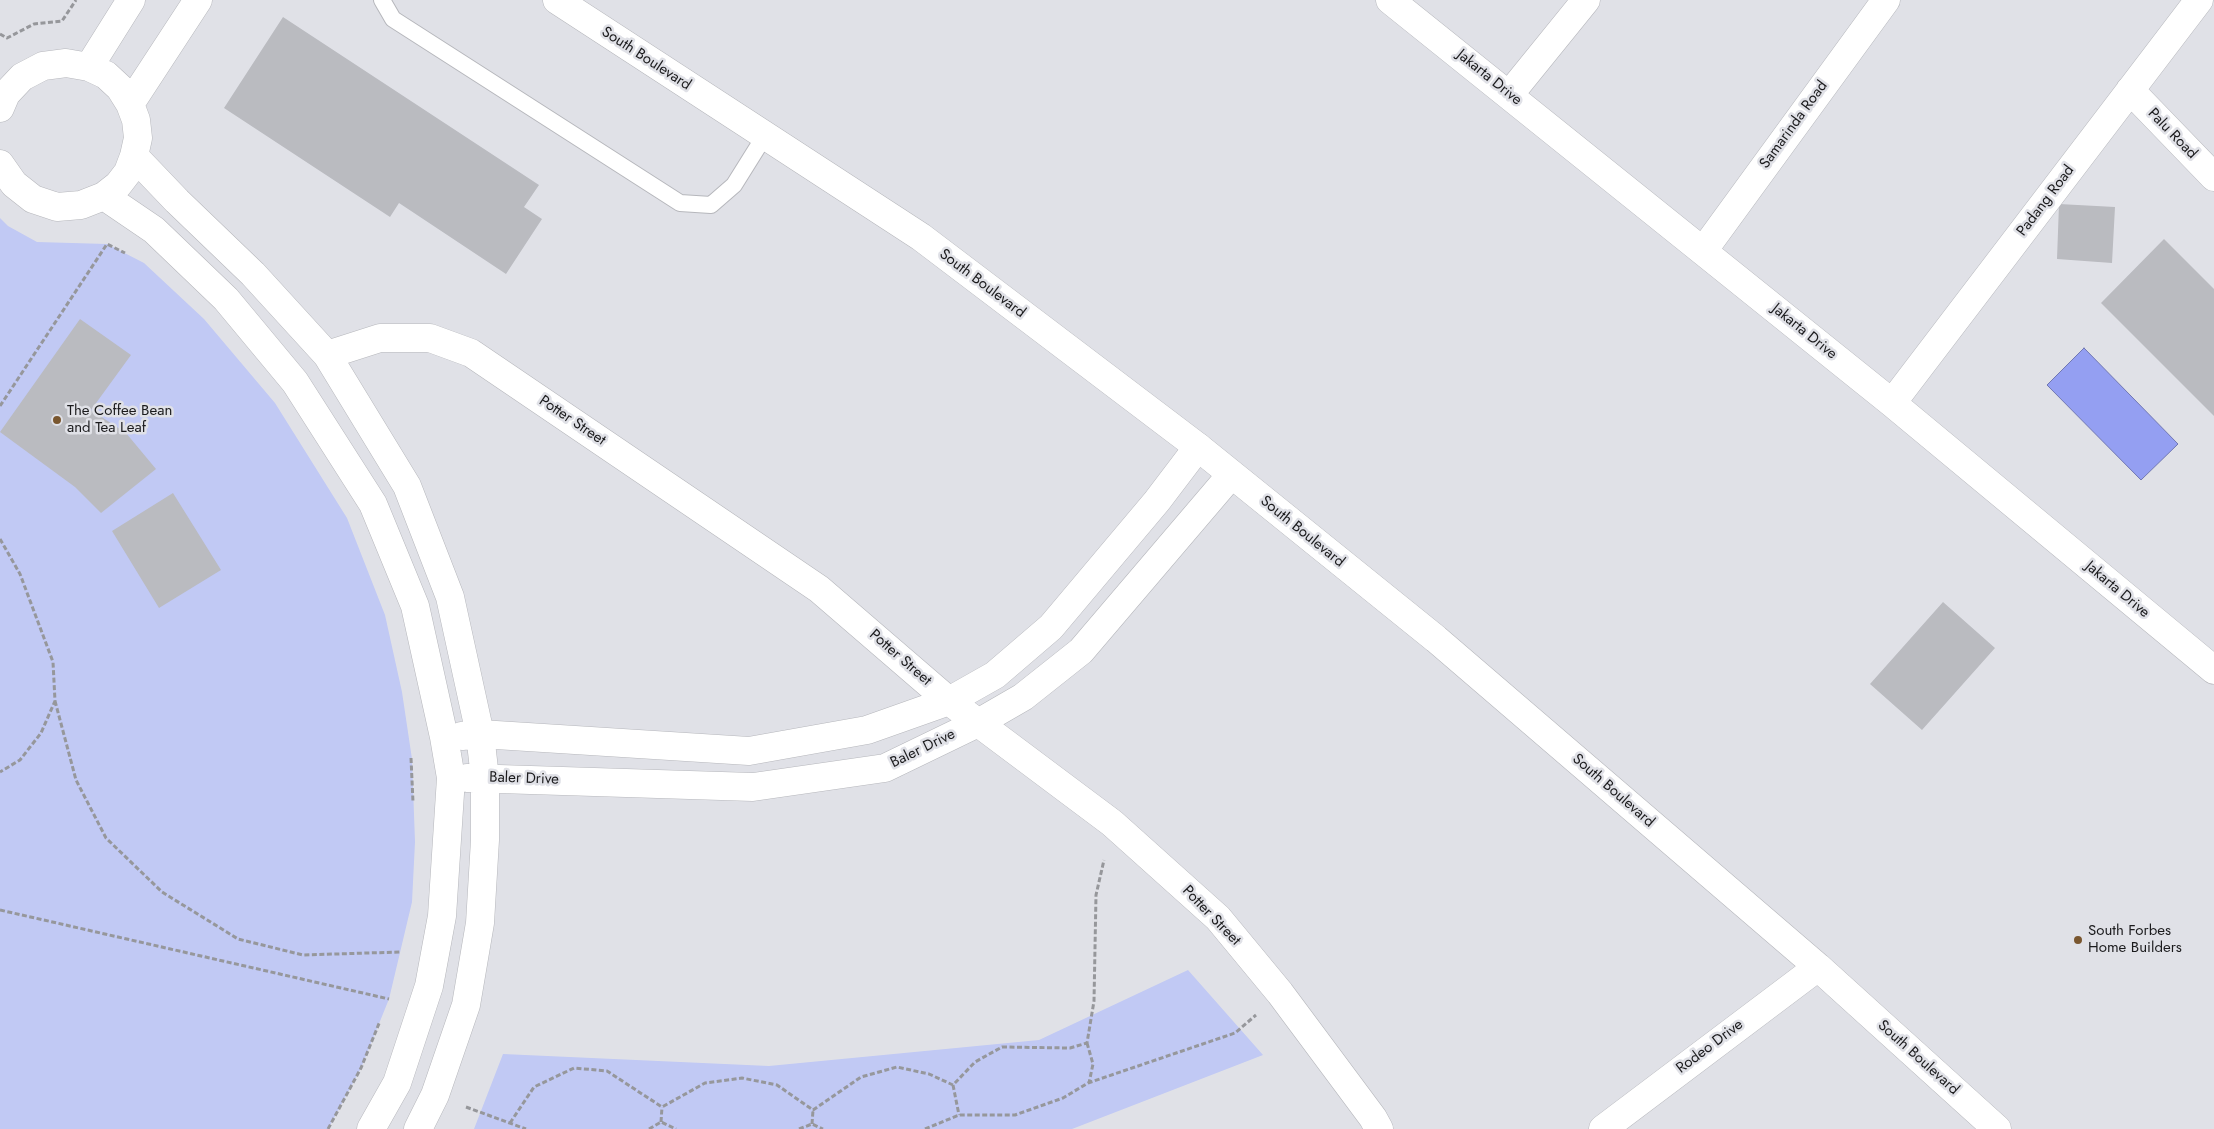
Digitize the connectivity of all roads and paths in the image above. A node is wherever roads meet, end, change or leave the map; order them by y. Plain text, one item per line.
1 (76, 0) edge
2 (131, 0) edge
3 (198, 0) edge
4 (382, 0) edge
5 (557, 0) edge
6 (1390, 0) edge
7 (1586, 0) edge
8 (1886, 0) edge
9 (2199, 0) edge
10 (0, 34) edge
11 (89, 67) junction
12 (2130, 90) junction
13 (1509, 95) junction
14 (2, 97) edge
15 (130, 104) junction
16 (764, 137) junction
17 (134, 156) junction
18 (0, 164) edge
19 (2214, 177) edge
20 (104, 196) junction
21 (1703, 251) junction
22 (129, 256) dead end
23 (327, 355) junction
24 (1892, 403) junction
25 (0, 406) edge
26 (1198, 447) junction
27 (1231, 475) junction
28 (0, 539) edge
29 (2214, 670) edge
30 (55, 701) junction
31 (949, 701) junction
32 (978, 723) junction
33 (480, 734) junction
34 (444, 737) junction
35 (410, 750) dead end
36 (0, 772) edge
37 (451, 778) junction
38 (485, 778) junction
39 (414, 806) dead end
40 (1112, 823) junction
41 (0, 910) edge
42 (402, 944) dead end
43 (400, 952) junction
44 (398, 962) dead end
45 (1818, 967) junction
46 (391, 989) dead end
47 (1280, 994) junction
48 (388, 999) junction
49 (385, 1007) dead end
50 (382, 1016) dead end
51 (1087, 1042) junction
52 (1088, 1083) junction
53 (953, 1085) junction
54 (435, 1095) junction
55 (662, 1107) junction
56 (813, 1110) junction
57 (959, 1115) junction
58 (661, 1122) junction
59 (510, 1123) junction
60 (812, 1124) junction
61 (328, 1129) edge
62 (370, 1129) edge
63 (418, 1129) edge
64 (526, 1129) edge
65 (649, 1129) edge
66 (676, 1129) edge
67 (799, 1129) edge
68 (823, 1129) edge
69 (924, 1129) edge
70 (1379, 1129) edge
71 (1604, 1129) edge
72 (1997, 1129) edge

1 - 10 path
2 - 11 street
3 - 15 street
4 - 16 lane
5 - 16 street, South Boulevard
6 - 13 street, Jakarta Drive
7 - 13 street
8 - 21 street, Samarinda Road
9 - 12 street, Padang Road
11 - 14 street
11 - 15 street
12 - 19 street, Palu Road
12 - 24 street, Padang Road
13 - 21 street, Jakarta Drive
15 - 17 street
16 - 26 street, South Boulevard
17 - 20 street
17 - 23 street
18 - 20 street
20 - 34 street
21 - 24 street, Jakarta Drive
22 - 25 path
23 - 31 street, Potter Street
23 - 33 street
24 - 29 street, Jakarta Drive
26 - 27 street, South Boulevard
26 - 31 street
27 - 32 street, Baler Drive
27 - 45 street, South Boulevard
28 - 30 path
30 - 36 path
30 - 43 path
31 - 32 street, Potter Street
31 - 33 street
32 - 38 street, Baler Drive
32 - 40 street, Potter Street
33 - 34 street
33 - 38 street
34 - 37 street
35 - 39 path
37 - 38 street, Baler Drive
37 - 62 street
38 - 54 street
40 - 47 street, Potter Street
40 - 51 path
41 - 48 path
42 - 43 path
43 - 44 path
45 - 71 street, Rodeo Drive
45 - 72 street, South Boulevard
46 - 48 path
47 - 52 path
47 - 70 street, Potter Street
48 - 49 path
50 - 61 path
51 - 52 path
51 - 53 path
52 - 57 path
53 - 56 path
53 - 57 path
54 - 59 path
54 - 63 street
55 - 56 path
55 - 58 path
55 - 59 path
56 - 60 path
57 - 69 path
58 - 65 path
58 - 66 path
59 - 64 path
60 - 67 path
60 - 68 path

